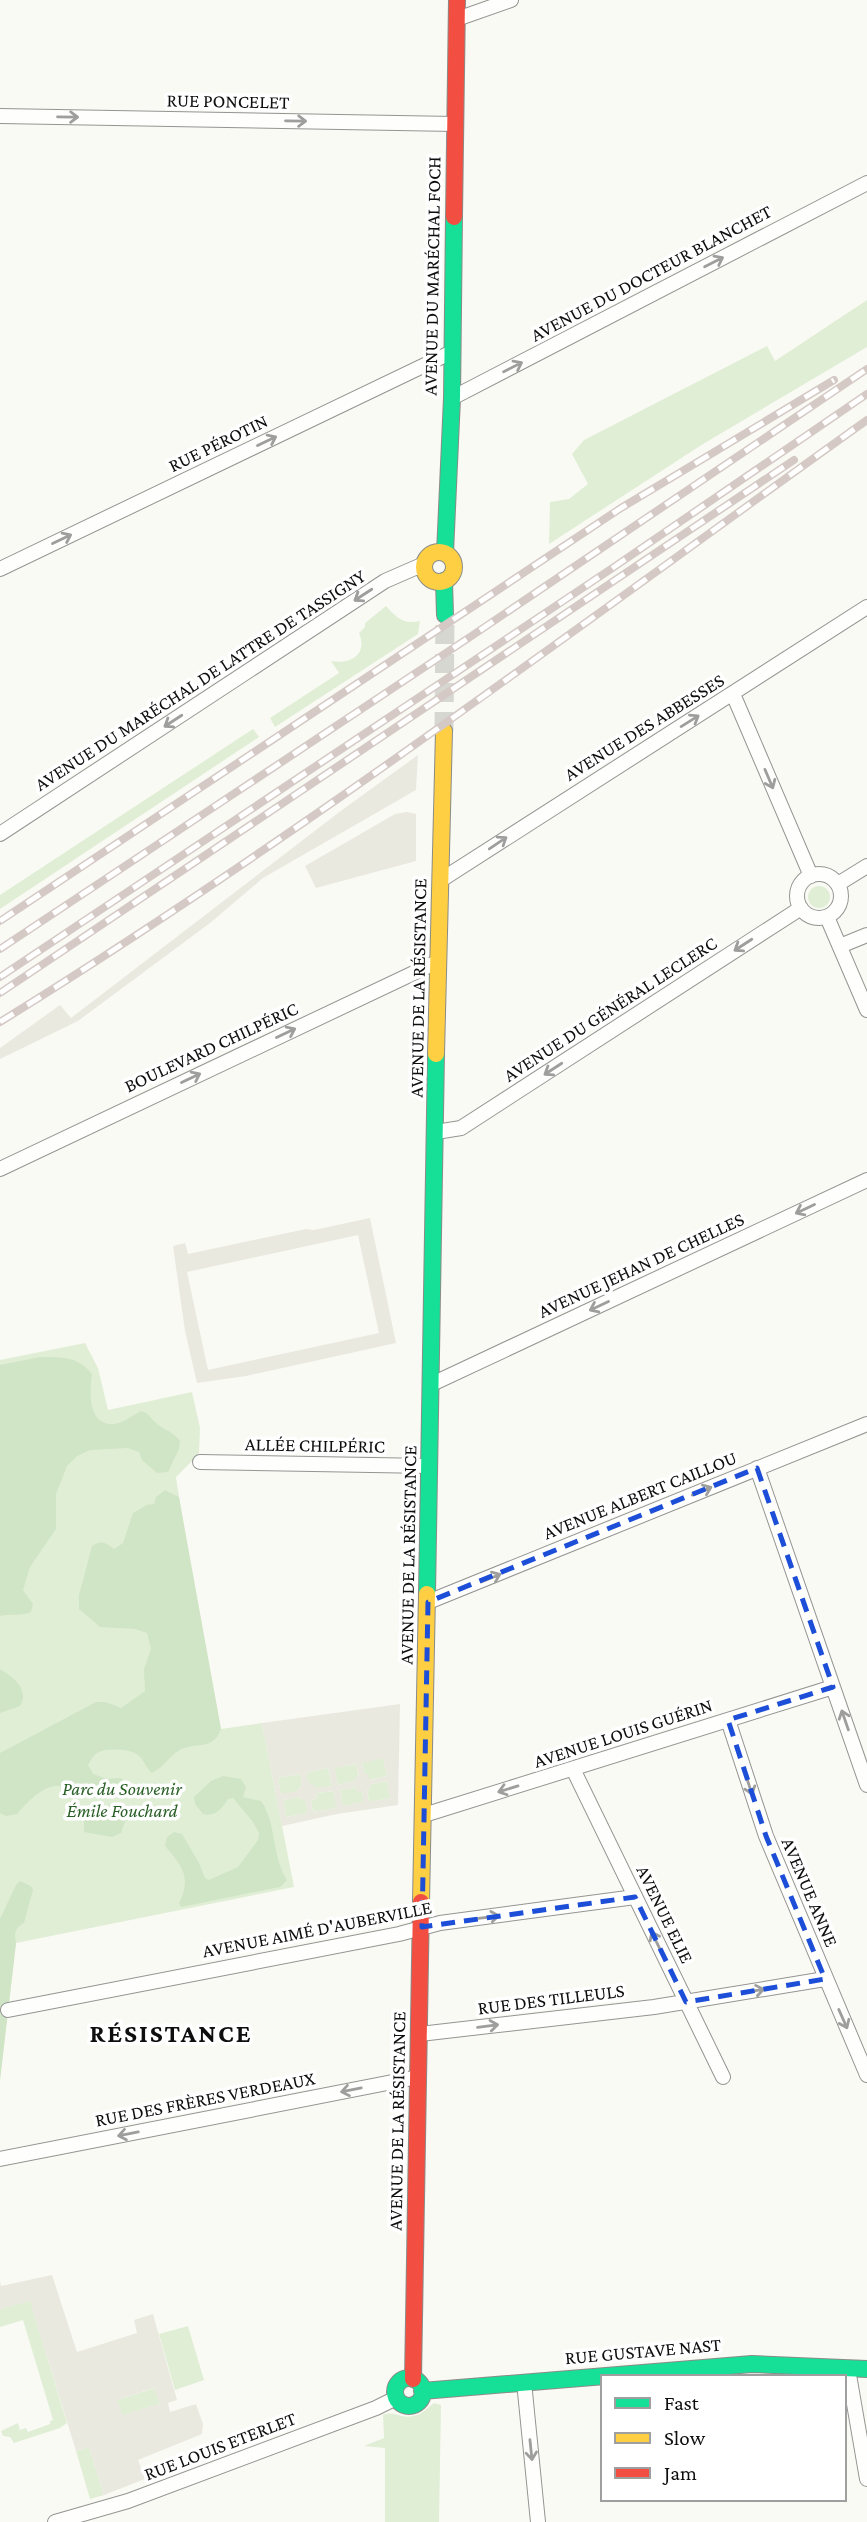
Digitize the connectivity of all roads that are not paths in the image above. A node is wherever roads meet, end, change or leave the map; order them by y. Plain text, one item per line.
1 (457, 0) edge
2 (511, 0) edge
3 (457, 19) junction
4 (0, 116) edge
5 (455, 124) junction
6 (867, 183) edge
7 (452, 352) junction
8 (452, 398) junction
9 (445, 553) junction
10 (424, 564) junction
11 (0, 569) edge
12 (444, 581) junction
13 (867, 607) edge
14 (445, 615) tunnel mouth
15 (733, 694) junction
16 (444, 731) tunnel mouth
17 (0, 834) edge
18 (867, 866) edge
19 (811, 876) junction
20 (441, 880) junction
21 (838, 884) junction
22 (801, 908) junction
23 (827, 917) junction
24 (867, 934) edge
25 (840, 946) junction
26 (439, 961) junction
27 (867, 1010) edge
28 (436, 1132) junction
29 (0, 1169) edge
30 (867, 1180) edge
31 (432, 1384) junction
32 (867, 1424) edge
33 (200, 1462) dead end
34 (430, 1466) junction
35 (757, 1468) junction
36 (428, 1602) junction
37 (833, 1688) junction
38 (728, 1720) junction
39 (573, 1769) junction
40 (867, 1785) edge
41 (424, 1815) junction
42 (635, 1897) junction
43 (422, 1927) junction
44 (825, 1979) junction
45 (686, 2002) junction
46 (8, 2010) dead end
47 (420, 2034) junction
48 (867, 2075) edge
49 (418, 2077) junction
50 (723, 2077) dead end
51 (0, 2159) edge
52 (848, 2369) junction
53 (867, 2369) edge
54 (613, 2375) edge
55 (601, 2376) edge
56 (524, 2382) junction
57 (418, 2385) junction
58 (396, 2398) joint
59 (867, 2479) edge
60 (55, 2522) edge
61 (538, 2522) edge

1 - 3 street, AVENUE DU MARÉCHAL FOCH
2 - 3 street
3 - 5 street, AVENUE DU MARÉCHAL FOCH
4 -> 5 street, RUE PONCELET
5 - 7 street, AVENUE DU MARÉCHAL FOCH
8 -> 6 street, AVENUE DU DOCTEUR BLANCHET
7 - 8 street, AVENUE DU MARÉCHAL FOCH
11 -> 7 street, RUE PÉROTIN
8 - 9 street, AVENUE DU MARÉCHAL FOCH
9 - 10 street
9 - 12 street, AVENUE DU MARÉCHAL FOCH
10 - 12 street
10 -> 17 street, AVENUE DU MARÉCHAL DE LATTRE DE TASSIGNY
12 - 14 street, AVENUE DU MARÉCHAL FOCH
13 - 15 street, AVENUE DES ABBESSES
15 -> 19 street
20 -> 15 street, AVENUE DES ABBESSES
16 - 20 street, AVENUE DE LA RÉSISTANCE
18 - 21 street
19 - 21 street
19 - 22 street
20 - 26 street, AVENUE DE LA RÉSISTANCE
21 - 23 street
22 - 23 street
22 -> 28 street, AVENUE DU GÉNÉRAL LECLERC
23 - 25 street
24 - 25 street
25 - 27 street
26 - 28 street, AVENUE DE LA RÉSISTANCE
29 -> 26 street, BOULEVARD CHILPÉRIC
28 - 31 street, AVENUE DE LA RÉSISTANCE
30 -> 31 street, AVENUE JEHAN DE CHELLES
31 - 34 street, AVENUE DE LA RÉSISTANCE
32 - 35 street, AVENUE ALBERT CAILLOU
33 - 34 street, ALLÉE CHILPÉRIC
34 - 36 street, AVENUE DE LA RÉSISTANCE
36 -> 35 street, AVENUE ALBERT CAILLOU
35 - 37 street
36 - 41 street, AVENUE DE LA RÉSISTANCE
37 - 38 street, AVENUE LOUIS GUÉRIN
40 -> 37 street
38 - 39 street, AVENUE LOUIS GUÉRIN
38 -> 44 street, AVENUE ANNE
39 -> 41 street, AVENUE LOUIS GUÉRIN
39 - 42 street, AVENUE ELIE
41 - 43 street, AVENUE DE LA RÉSISTANCE
43 -> 42 street, AVENUE AIMÉ D'AUBERVILLE
45 -> 42 street, AVENUE ELIE
43 - 46 street, AVENUE AIMÉ D'AUBERVILLE
43 - 47 street, AVENUE DE LA RÉSISTANCE
45 -> 44 street, RUE DES TILLEULS
44 -> 48 street, AVENUE ANNE
47 -> 45 street, RUE DES TILLEULS
45 - 50 street, AVENUE ELIE
47 - 49 street, AVENUE DE LA RÉSISTANCE
49 -> 51 street, RUE DES FRÈRES VERDEAUX
49 - 57 street, AVENUE DE LA RÉSISTANCE
52 - 53 street, RUE GUSTAVE NAST
52 - 54 street, RUE GUSTAVE NAST
52 - 59 street
55 - 56 street, RUE GUSTAVE NAST
56 - 57 street, RUE GUSTAVE NAST
56 -> 61 street
57 - 58 street
58 - 60 street, RUE LOUIS ETERLET

